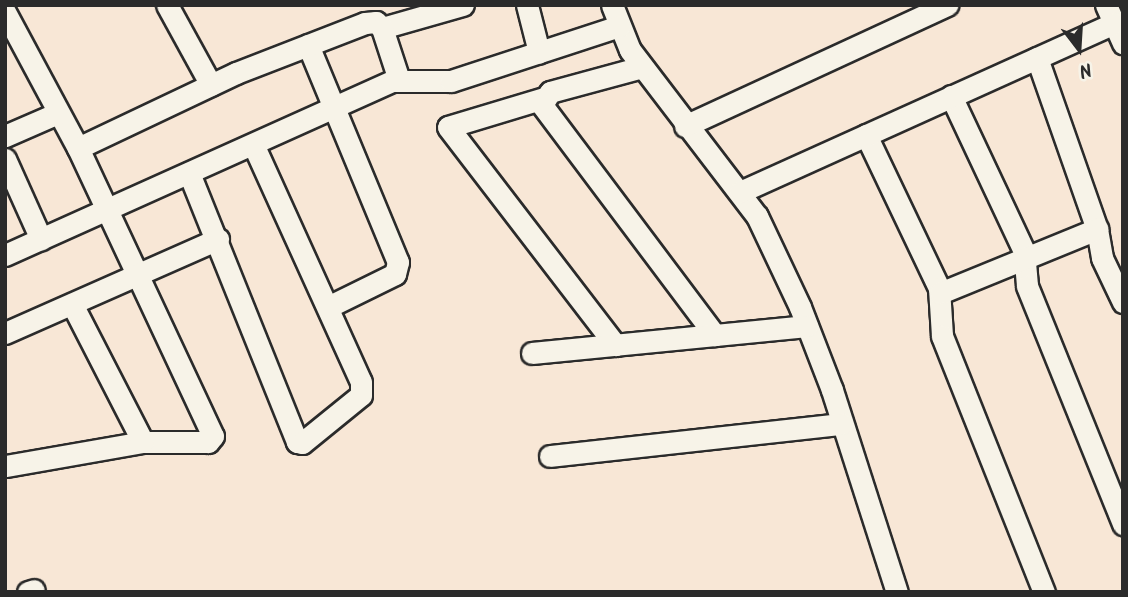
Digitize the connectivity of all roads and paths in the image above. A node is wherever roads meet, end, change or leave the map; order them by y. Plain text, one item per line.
1 (167, 5) edge
2 (463, 5) edge
3 (527, 5) edge
4 (612, 5) edge
5 (947, 5) edge
6 (5, 12) edge
7 (1110, 14) edge
8 (619, 26) junction
9 (382, 28) junction
10 (1123, 43) edge
11 (308, 45) junction
12 (539, 52) junction
13 (1037, 58) junction
14 (642, 67) junction
15 (399, 80) junction
16 (211, 85) junction
17 (951, 96) junction
18 (544, 98) junction
19 (336, 107) junction
20 (58, 113) junction
21 (685, 126) junction
22 (866, 135) junction
23 (5, 136) edge
24 (253, 144) junction
25 (78, 148) junction
26 (5, 159) edge
27 (189, 173) junction
28 (740, 192) junction
29 (107, 210) junction
30 (1097, 229) junction
31 (41, 239) junction
32 (218, 239) junction
33 (5, 255) edge
34 (1026, 259) junction
35 (139, 274) junction
36 (940, 293) junction
37 (1123, 302) edge
38 (72, 303) junction
39 (330, 306) junction
40 (807, 326) junction
41 (6, 330) edge
42 (715, 335) junction
43 (615, 345) junction
44 (532, 353) dead end
45 (842, 424) junction
46 (143, 443) junction
47 (551, 456) dead end
48 (5, 466) edge
49 (1123, 524) edge
50 (897, 592) edge
51 (1044, 592) edge

1 - 16 street
2 - 9 street
3 - 12 street
4 - 8 street
5 - 21 street
6 - 20 street
7 - 10 street
7 - 13 street
8 - 12 street
8 - 14 street
9 - 11 street
9 - 15 street
11 - 16 street
11 - 19 street
12 - 15 street
13 - 17 street
13 - 30 street
14 - 18 street
14 - 21 street
15 - 19 street
16 - 25 street
17 - 22 street
17 - 34 street
18 - 42 street
18 - 43 street
19 - 24 street
19 - 39 street
20 - 23 street
20 - 25 street
21 - 28 street
22 - 28 street
22 - 36 street
24 - 27 street
24 - 39 street
25 - 29 street
26 - 31 street
27 - 29 street
27 - 32 street
28 - 40 street
29 - 31 street
29 - 35 street
30 - 34 street
30 - 37 street
31 - 33 street
32 - 35 street
32 - 39 street
34 - 36 street
34 - 49 street
35 - 38 street
35 - 46 street
36 - 51 street
38 - 41 street
38 - 46 street
40 - 42 street
40 - 45 street
42 - 43 street
43 - 44 street
45 - 47 street
45 - 50 street
46 - 48 street

